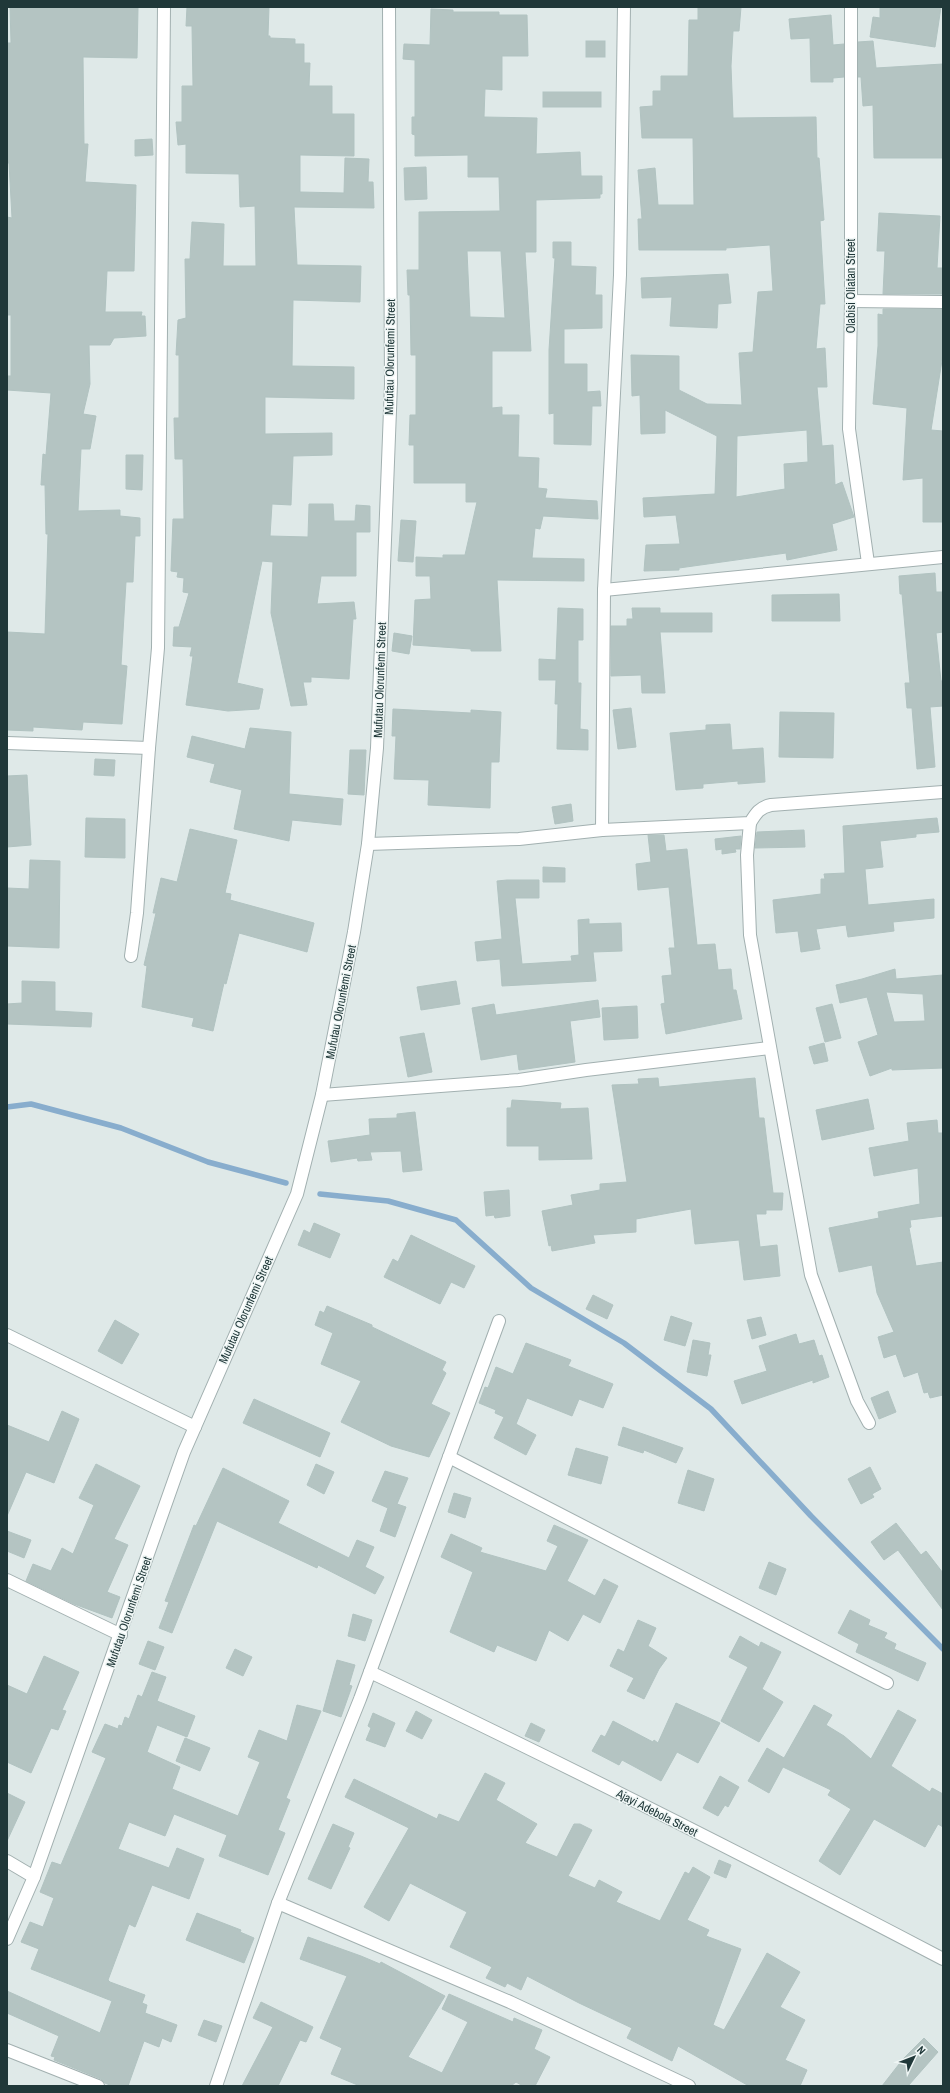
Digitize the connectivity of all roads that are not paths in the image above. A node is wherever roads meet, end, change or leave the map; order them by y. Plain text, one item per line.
1 (164, 7) edge
2 (389, 7) edge
3 (624, 7) edge
4 (851, 7) edge
5 (851, 301) junction
6 (943, 302) edge
7 (943, 556) edge
8 (868, 563) junction
9 (604, 590) junction
10 (7, 743) edge
11 (149, 748) junction
12 (943, 792) edge
13 (750, 823) junction
14 (602, 830) junction
15 (368, 844) junction
16 (131, 956) dead end
17 (770, 1048) junction
18 (322, 1095) junction
19 (499, 1321) dead end
20 (7, 1335) edge
21 (869, 1423) dead end
22 (195, 1427) junction
23 (449, 1457) junction
24 (7, 1580) edge
25 (121, 1635) junction
26 (370, 1672) junction
27 (887, 1683) dead end
28 (7, 1861) edge
29 (34, 1877) junction
30 (278, 1903) junction
31 (7, 1939) edge
32 (943, 1959) edge
33 (7, 2050) edge
34 (98, 2086) edge
35 (216, 2086) edge
36 (689, 2086) edge

1 - 11 street
2 - 15 street, Mufutau Olorunfemi Street
3 - 9 street
4 - 5 street, Olabisi Oliatan Street
5 - 6 street
5 - 8 street, Olabisi Oliatan Street
7 - 8 street
8 - 9 street
9 - 14 street
10 - 11 street
11 - 16 street
12 - 13 street
13 - 14 street
13 - 17 street
14 - 15 street
15 - 18 street, Mufutau Olorunfemi Street
17 - 18 street
17 - 21 street
18 - 22 street, Mufutau Olorunfemi Street
19 - 23 street
20 - 22 street
22 - 25 street, Mufutau Olorunfemi Street
23 - 26 street
23 - 27 street
24 - 25 street
25 - 29 street, Mufutau Olorunfemi Street
26 - 30 street
26 - 32 street, Ajayi Adebola Street
28 - 29 street
29 - 31 street, Mufutau Olorunfemi Street
30 - 35 street
30 - 36 street
33 - 34 street

